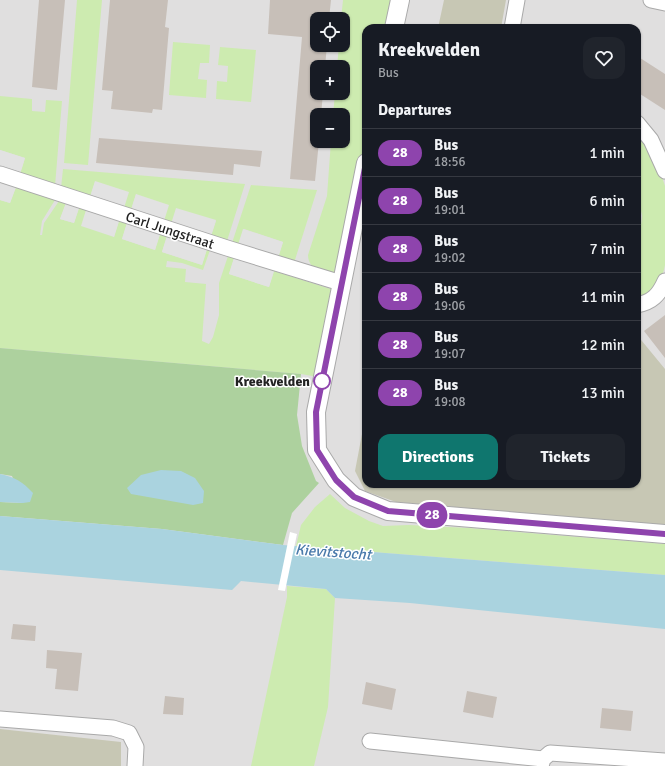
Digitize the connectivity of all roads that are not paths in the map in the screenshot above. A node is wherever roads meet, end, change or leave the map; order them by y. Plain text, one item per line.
1 (400, 0) edge
2 (517, 0) edge
3 (651, 0) edge
4 (665, 3) edge
5 (395, 24) edge
6 (513, 24) edge
7 (641, 128) edge
8 (665, 171) edge
9 (0, 174) edge
10 (362, 182) edge
11 (665, 281) edge
12 (341, 283) junction
13 (641, 304) edge
14 (665, 534) edge
15 (0, 719) edge
16 (370, 740) dead end
17 (665, 761) edge
18 (542, 762) edge
19 (135, 766) edge

1 - 5 street
2 - 6 street
3 - 4 street
7 - 8 street
9 - 12 street, Carl Jungstraat
10 - 12 street
11 - 13 street
12 - 14 street
15 - 19 street
16 - 18 street
17 - 18 street

